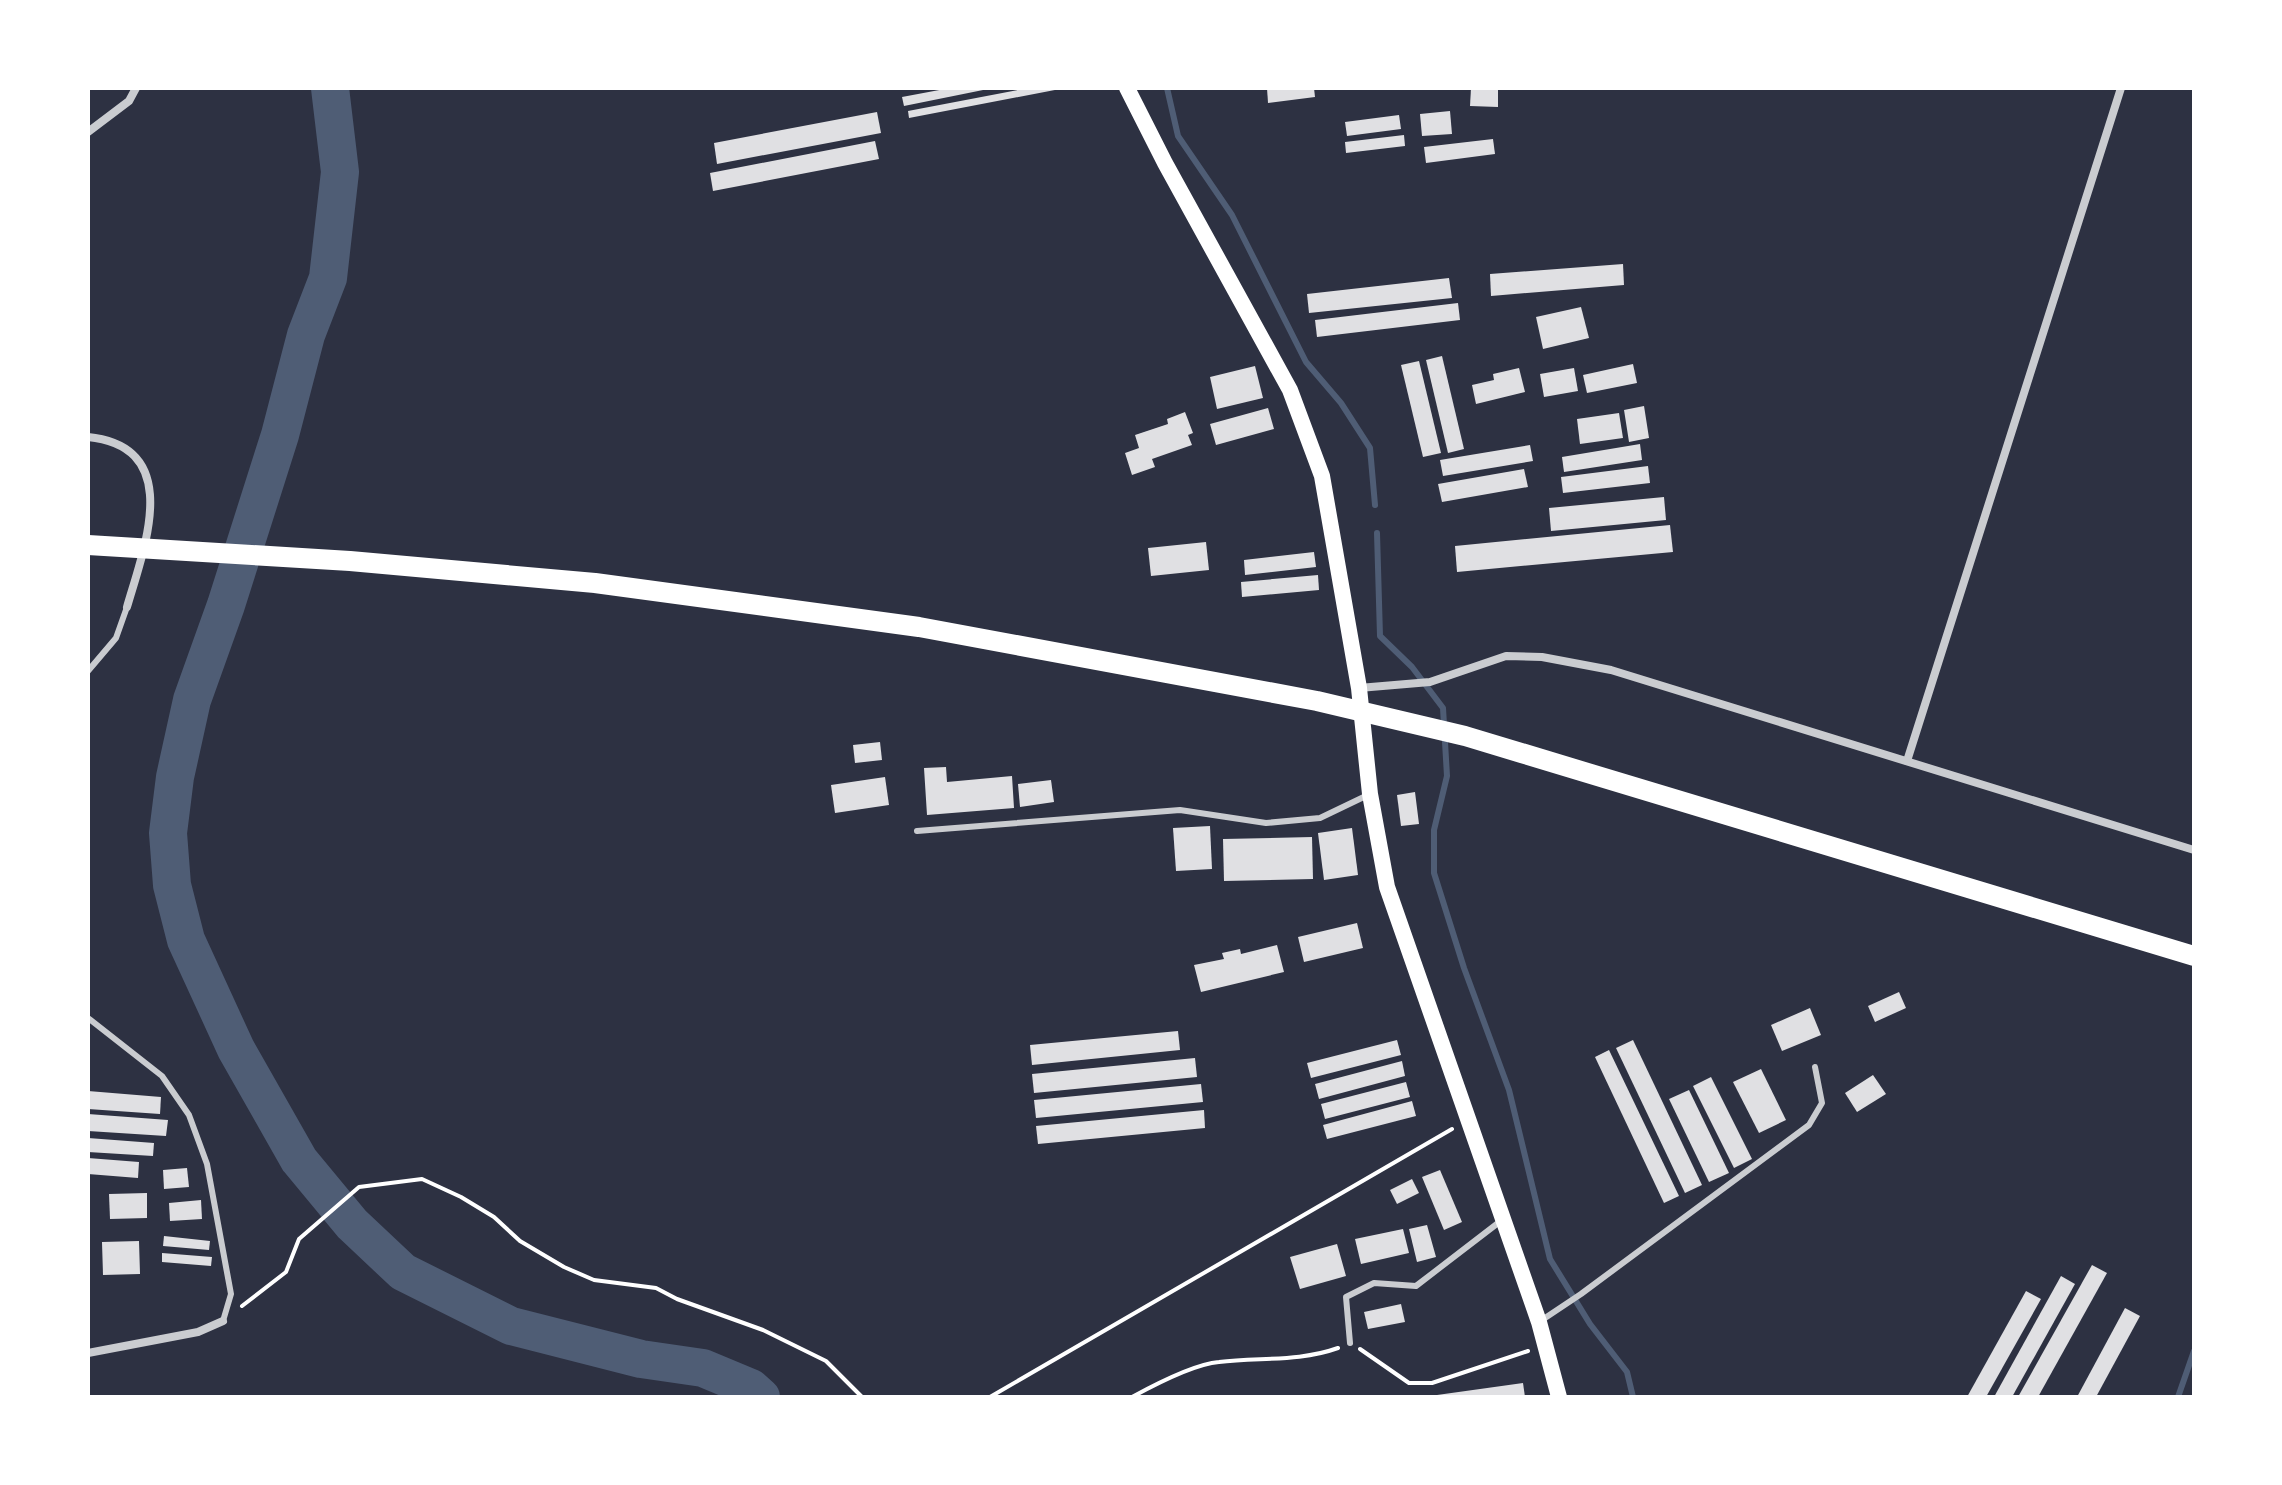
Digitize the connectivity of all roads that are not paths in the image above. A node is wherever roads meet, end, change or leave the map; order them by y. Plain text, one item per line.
1 (136, 88) edge
2 (1127, 88) edge
3 (2121, 88) edge
4 (88, 132) edge
5 (88, 437) edge
6 (95, 545) edge
7 (127, 607) joint
8 (88, 671) edge
9 (1359, 688) junction
10 (1907, 761) junction
11 (1370, 794) junction
12 (917, 831) dead end
13 (2194, 850) edge
14 (2101, 926) junction
15 (2194, 956) edge
16 (2194, 969) edge
17 (88, 1018) edge
18 (1815, 1067) dead end
19 (1502, 1220) junction
20 (223, 1321) joint
21 (1539, 1322) junction
22 (1350, 1343) road end
23 (88, 1353) edge
24 (1559, 1397) edge

1 - 4 street
2 - 9 main road
3 - 10 street
5 - 7 street
6 - 14 highway
7 - 8 lane
9 - 10 street
9 - 11 main road
10 - 13 street
11 - 12 lane
11 - 19 main road
14 - 15 highway
14 - 16 highway
17 - 20 lane
18 - 21 lane
19 - 21 main road
19 - 22 lane
20 - 23 street
21 - 24 main road

